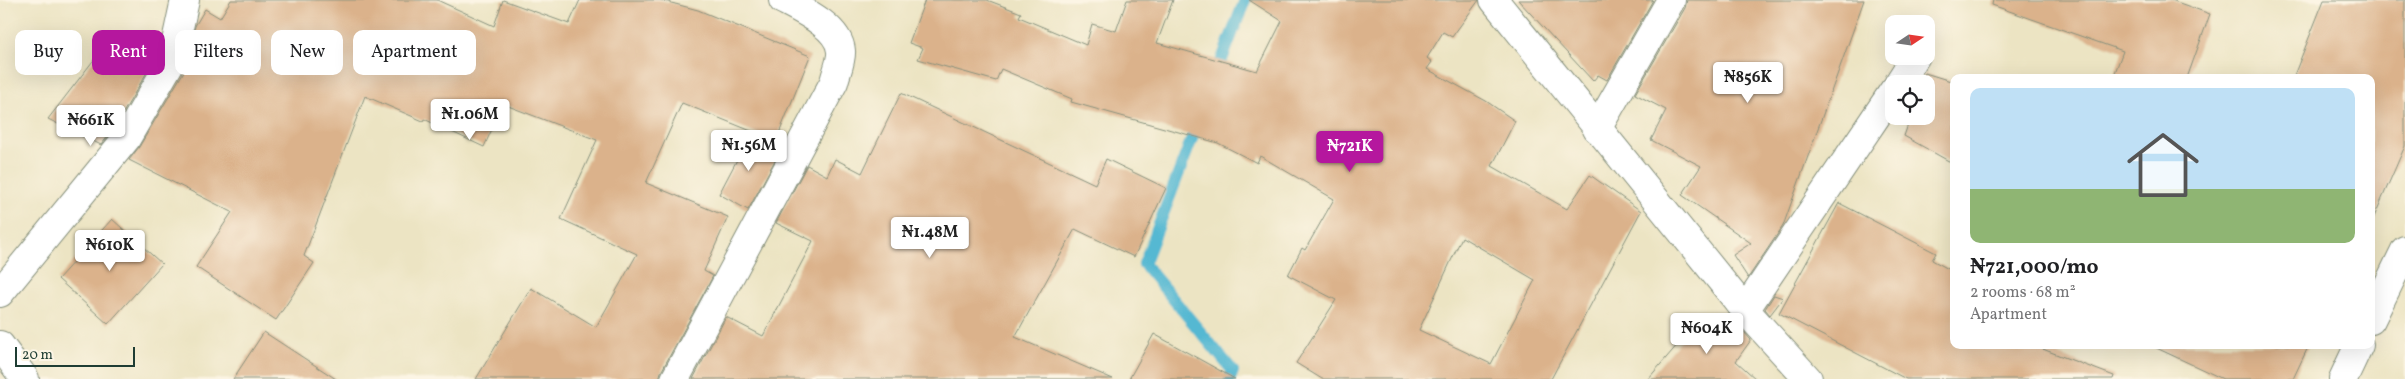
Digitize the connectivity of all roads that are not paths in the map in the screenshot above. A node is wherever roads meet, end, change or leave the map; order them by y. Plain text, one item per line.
1 (185, 0) edge
2 (783, 0) edge
3 (1494, 0) edge
4 (1671, 0) edge
5 (1885, 103) edge
6 (1597, 128) junction
7 (2405, 250) edge
8 (0, 293) edge
9 (1745, 310) junction
10 (2375, 312) edge
11 (0, 345) edge
12 (2357, 349) edge
13 (25, 379) edge
14 (675, 379) edge
15 (1808, 379) edge
16 (2342, 379) edge

1 - 8 street
2 - 14 street
3 - 6 street
4 - 6 street
5 - 9 street
6 - 9 street
7 - 10 street
9 - 15 street
11 - 13 street
12 - 16 street

